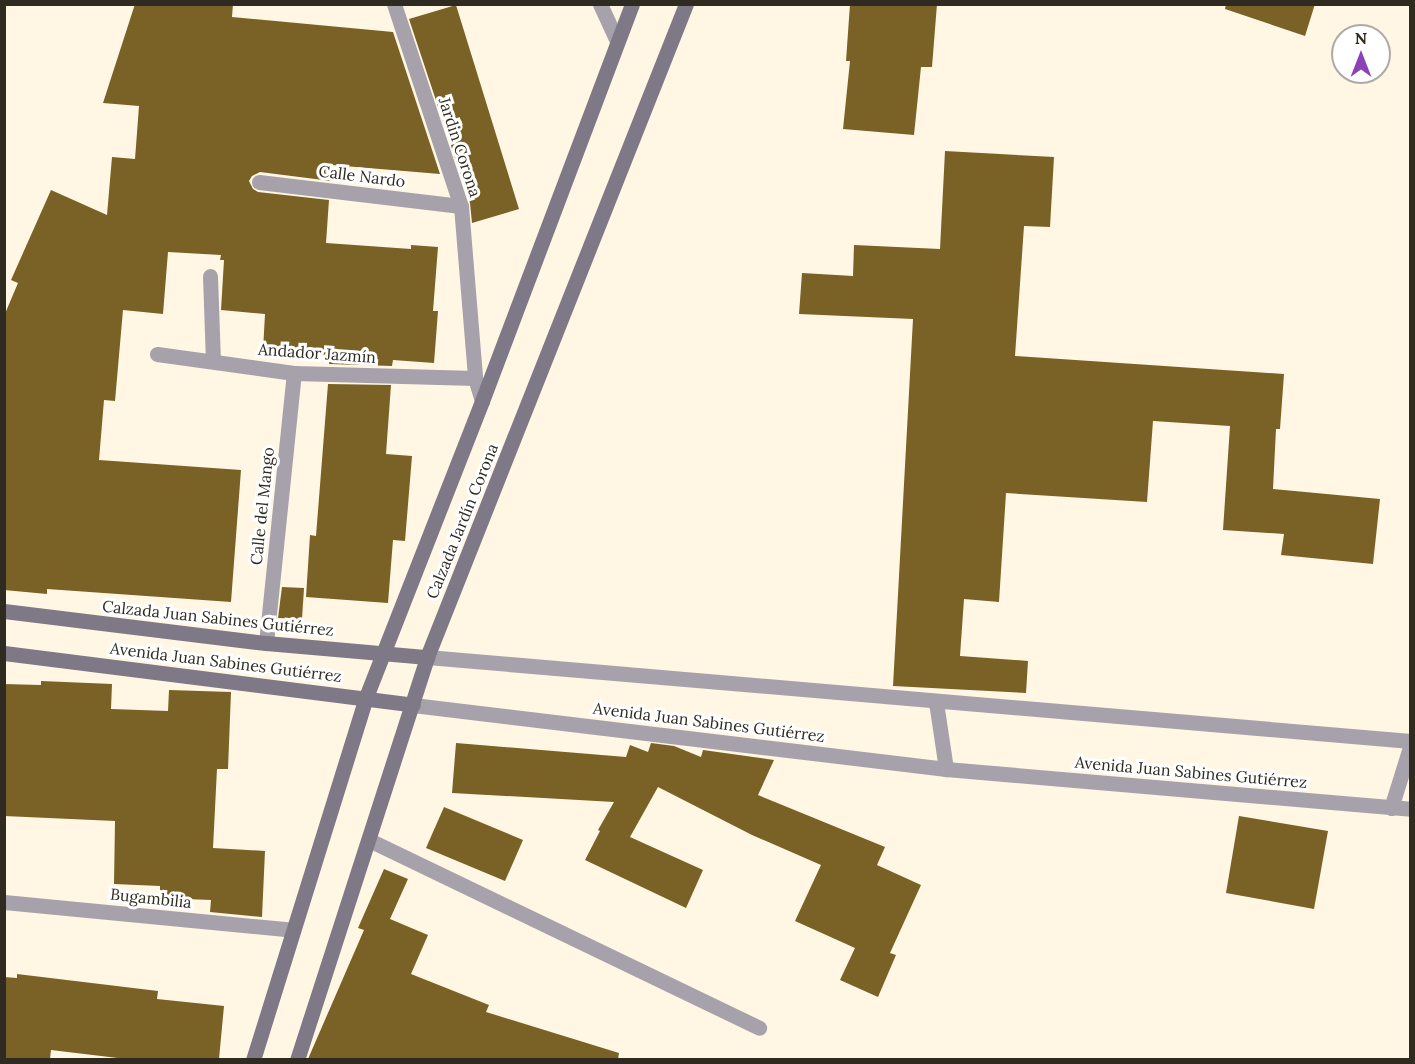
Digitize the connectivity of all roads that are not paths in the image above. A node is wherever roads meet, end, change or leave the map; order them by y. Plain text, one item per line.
1 (394, 4) edge
2 (600, 4) edge
3 (632, 4) edge
4 (686, 4) edge
5 (617, 41) junction
6 (259, 182) dead end
7 (461, 206) junction
8 (210, 276) dead end
9 (158, 354) dead end
10 (213, 361) junction
11 (294, 373) junction
12 (475, 378) junction
13 (482, 400) junction
14 (4, 612) edge
15 (266, 644) junction
16 (4, 653) edge
17 (384, 654) junction
18 (427, 657) junction
19 (366, 698) junction
20 (936, 702) junction
21 (413, 705) junction
22 (1410, 741) edge
23 (1410, 747) edge
24 (946, 769) junction
25 (1391, 808) junction
26 (1410, 810) edge
27 (369, 840) junction
28 (4, 902) edge
29 (293, 930) junction
30 (759, 1028) dead end
31 (253, 1059) edge
32 (297, 1059) edge

1 - 7 street, Jardin Corona
2 - 5 street
3 - 5 main road, Calzada Jardín Corona
4 - 18 main road, Calzada Jardín Corona
5 - 13 main road, Calzada Jardín Corona
6 - 7 street, Calle Nardo
7 - 12 street, Jardin Corona
8 - 10 street
9 - 10 street, Andador Jazmín
10 - 11 street, Andador Jazmín
11 - 12 street, Andador Jazmín
11 - 15 street, Calle del Mango
12 - 13 street, Jardin Corona
13 - 17 main road, Calzada Jardín Corona
14 - 15 main road, Calzada Juan Sabines Gutiérrez
15 - 17 main road, Calzada Juan Sabines Gutiérrez
16 - 19 main road, Avenida Juan Sabines Gutiérrez
17 - 18 main road, Calzada Juan Sabines Gutiérrez
17 - 19 main road, Calzada Jardín Corona
18 - 20 street
18 - 21 main road, Calzada Jardín Corona
19 - 21 main road, Avenida Juan Sabines Gutiérrez
19 - 29 main road, Calzada Jardín Corona
20 - 22 street
20 - 24 street
21 - 24 street, Avenida Juan Sabines Gutiérrez
21 - 27 main road, Calzada Jardín Corona
23 - 25 street
24 - 25 street, Avenida Juan Sabines Gutiérrez
25 - 26 street, Avenida Juan Sabines Gutiérrez
27 - 30 street
27 - 32 main road, Calzada Jardín Corona
28 - 29 street, Bugambilia
29 - 31 main road, Calzada Jardín Corona

